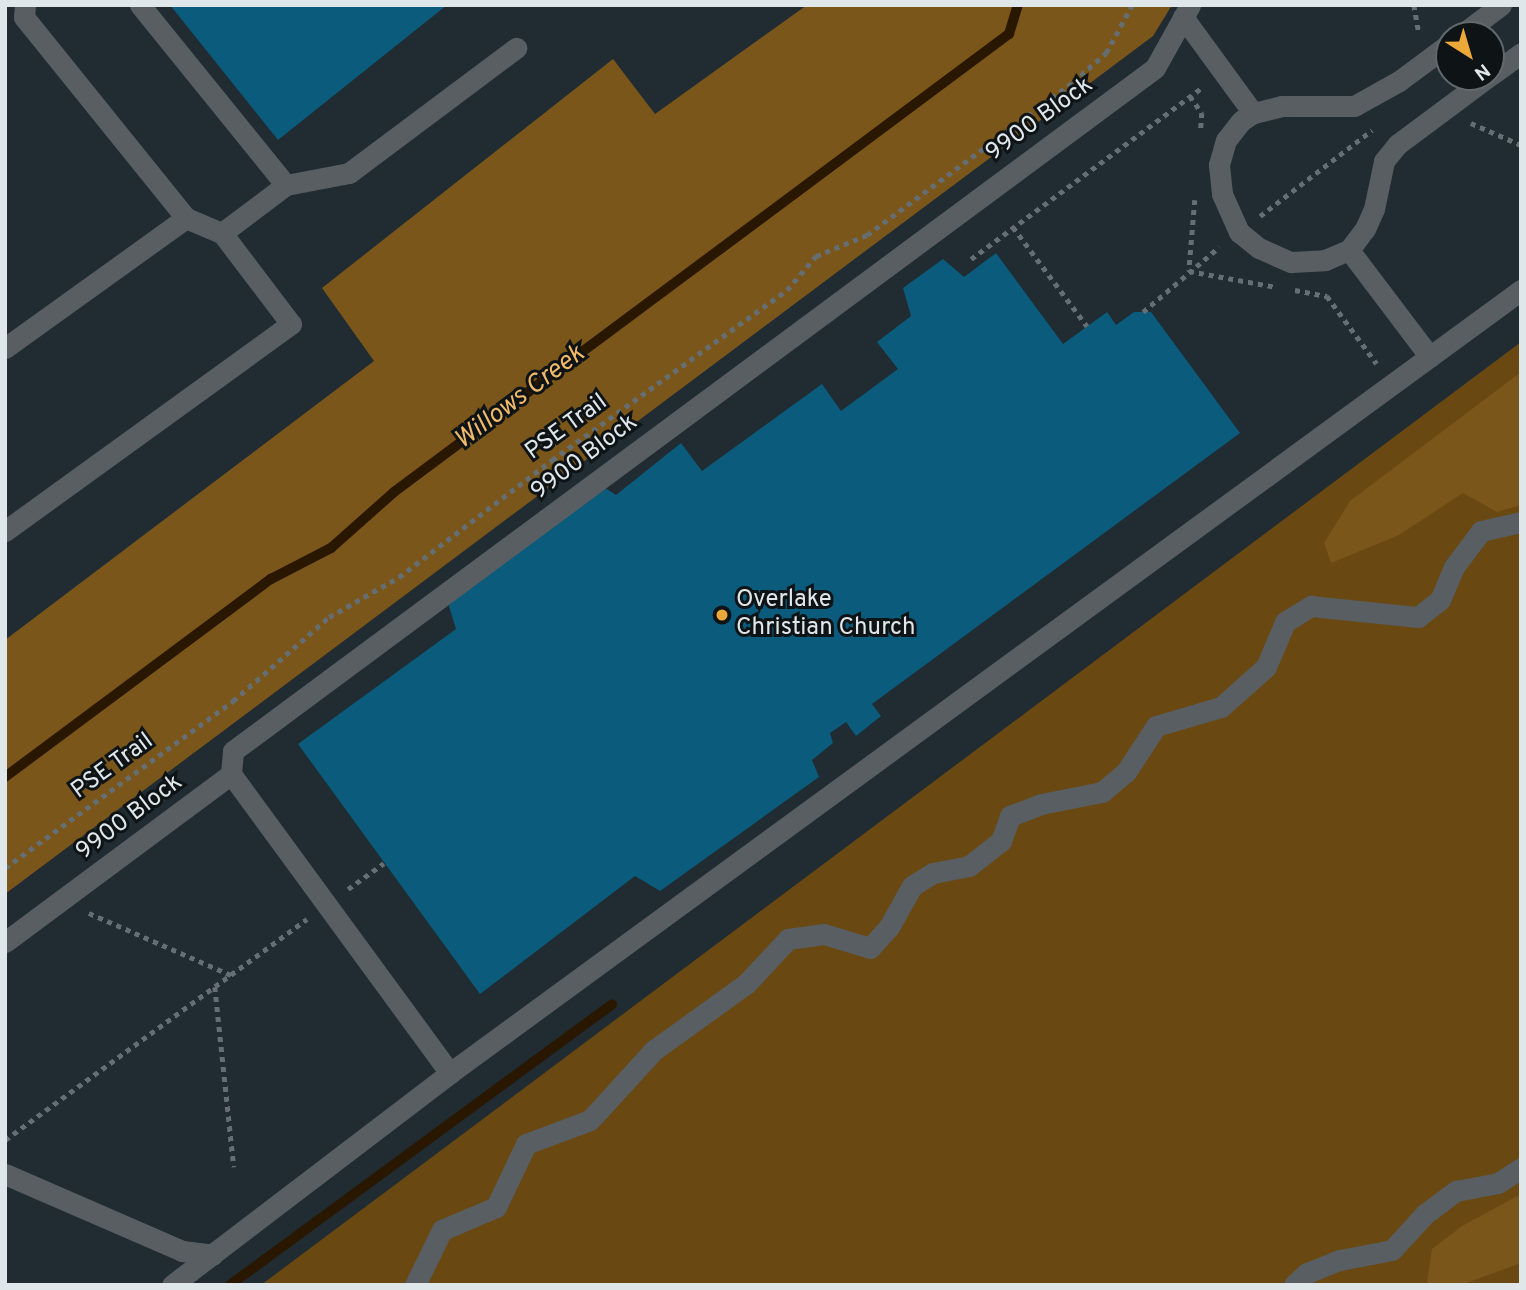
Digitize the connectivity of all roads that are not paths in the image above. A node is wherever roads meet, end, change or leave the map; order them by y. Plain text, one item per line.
1 (25, 5) edge
2 (140, 5) edge
3 (1501, 5) edge
4 (1186, 11) edge
5 (1480, 21) edge
6 (516, 48) dead end
7 (1521, 53) edge
8 (1435, 54) edge
9 (1505, 65) edge
10 (1470, 91) edge
11 (1253, 113) junction
12 (286, 185) junction
13 (186, 218) junction
14 (222, 233) junction
15 (1349, 250) junction
16 (1521, 290) edge
17 (5, 348) edge
18 (1430, 356) junction
19 (1521, 522) edge
20 (5, 531) edge
21 (231, 774) junction
22 (5, 942) edge
23 (450, 1073) junction
24 (1521, 1168) edge
25 (5, 1174) edge
26 (214, 1255) junction
27 (172, 1285) edge
28 (415, 1285) edge
29 (1294, 1285) edge

1 - 13 lane
2 - 12 lane
3 - 5 lane
4 - 11 lane
4 - 21 lane, 9900 Block
6 - 12 lane
7 - 9 lane
8 - 11 lane
10 - 15 lane
11 - 15 lane
12 - 14 lane
13 - 14 lane
13 - 17 lane
14 - 20 lane
15 - 18 lane
16 - 18 lane
18 - 23 lane
19 - 28 lane
21 - 22 lane, 9900 Block
21 - 23 lane
23 - 26 lane
24 - 29 lane
25 - 26 lane
26 - 27 lane

